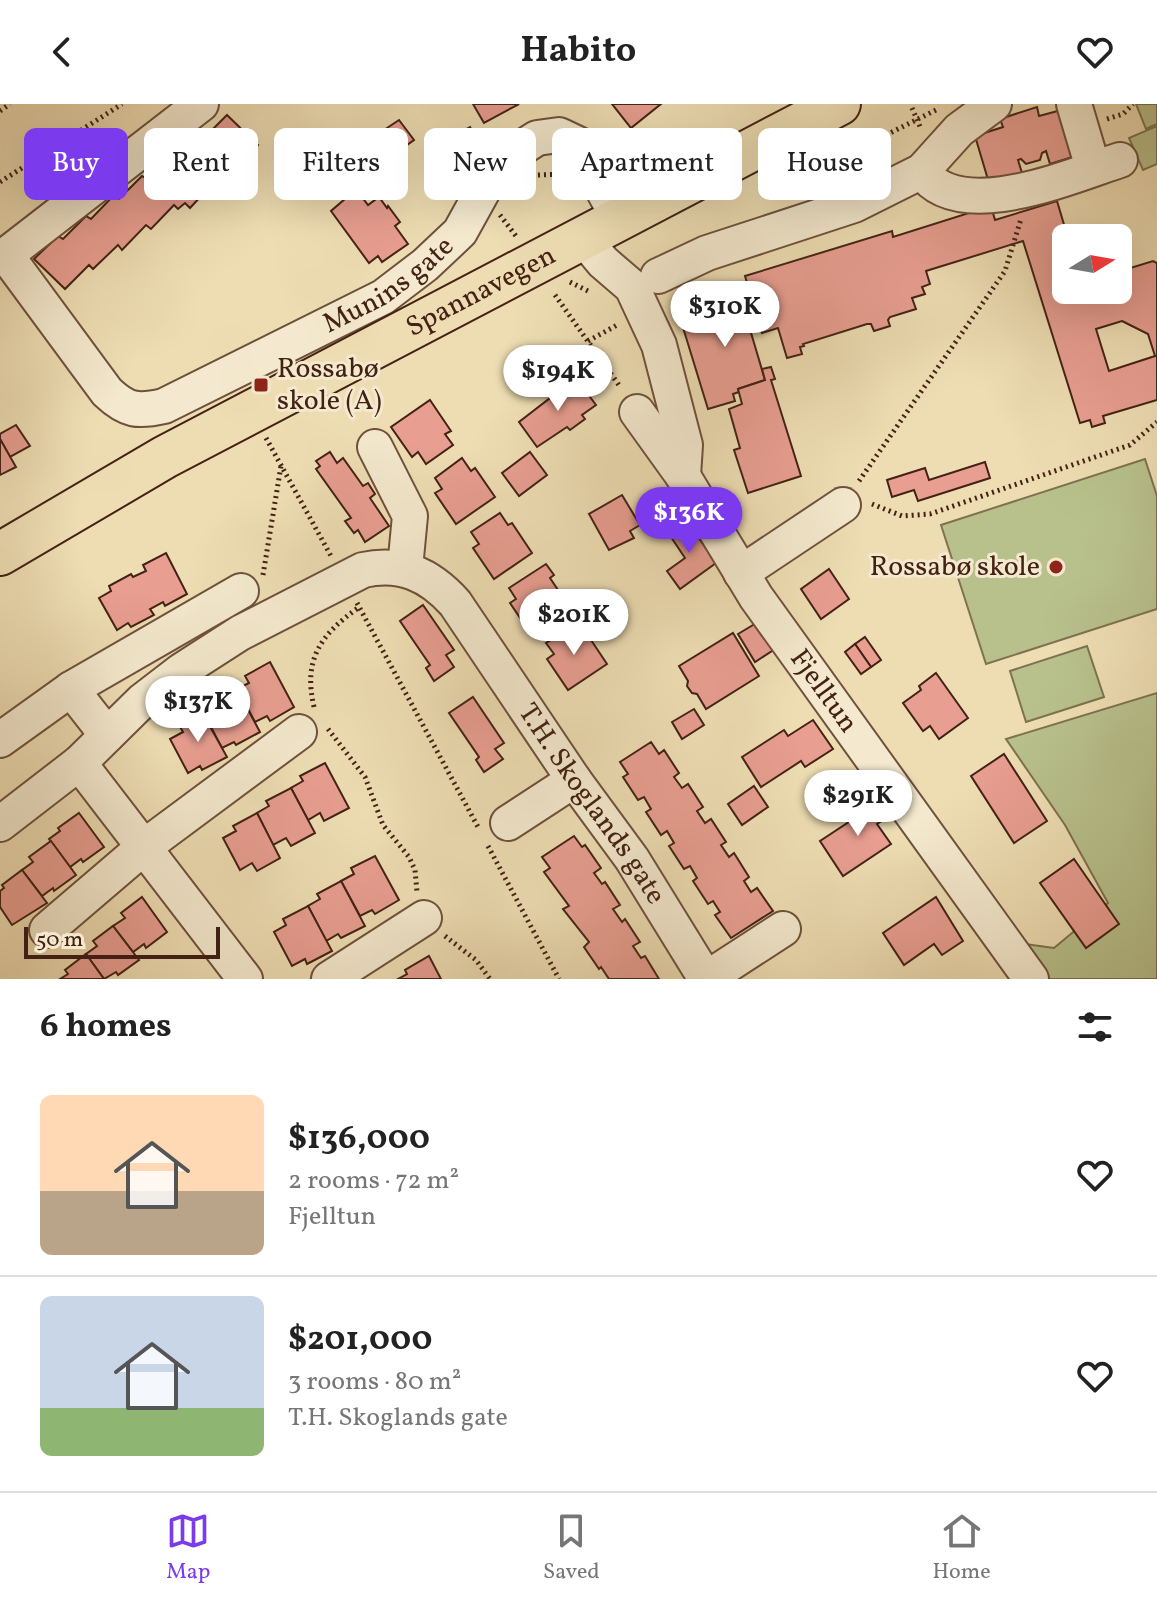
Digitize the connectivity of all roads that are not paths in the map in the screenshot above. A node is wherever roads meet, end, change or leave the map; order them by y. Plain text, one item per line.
1 (201, 104) edge
2 (839, 104) edge
3 (994, 104) edge
4 (1074, 104) edge
5 (922, 171) junction
6 (601, 228) junction
7 (3, 256) edge
8 (658, 276) dead end
9 (637, 412) road end
10 (375, 447) dead end
11 (683, 476) junction
12 (843, 505) road end
13 (0, 554) edge
14 (405, 568) junction
15 (741, 573) junction
16 (251, 587) road end
17 (71, 689) junction
18 (311, 721) road end
19 (107, 735) junction
20 (0, 740) edge
21 (79, 763) junction
22 (574, 780) junction
23 (0, 824) edge
24 (492, 833) road end
25 (144, 847) junction
26 (424, 918) road end
27 (783, 929) dead end
28 (47, 930) dead end
29 (245, 979) edge
30 (329, 979) edge
31 (706, 979) edge
32 (1031, 979) edge

1 - 7 street
2 - 6 main road, Spannavegen
3 - 5 street
4 - 5 street
5 - 8 street
6 - 7 street, Munins gate
6 - 11 street
6 - 13 main road, Spannavegen
9 - 11 street, Fjelltun
10 - 14 street
11 - 15 street, Fjelltun
12 - 15 street
14 - 19 street
14 - 22 street, T.H. Skoglands gate
15 - 32 street, Fjelltun
16 - 17 street
17 - 19 street
17 - 20 street
18 - 25 street
19 - 21 street
21 - 23 street
21 - 25 street
22 - 24 street
22 - 31 street, T.H. Skoglands gate
25 - 28 street
25 - 29 street
26 - 30 street
27 - 31 street

